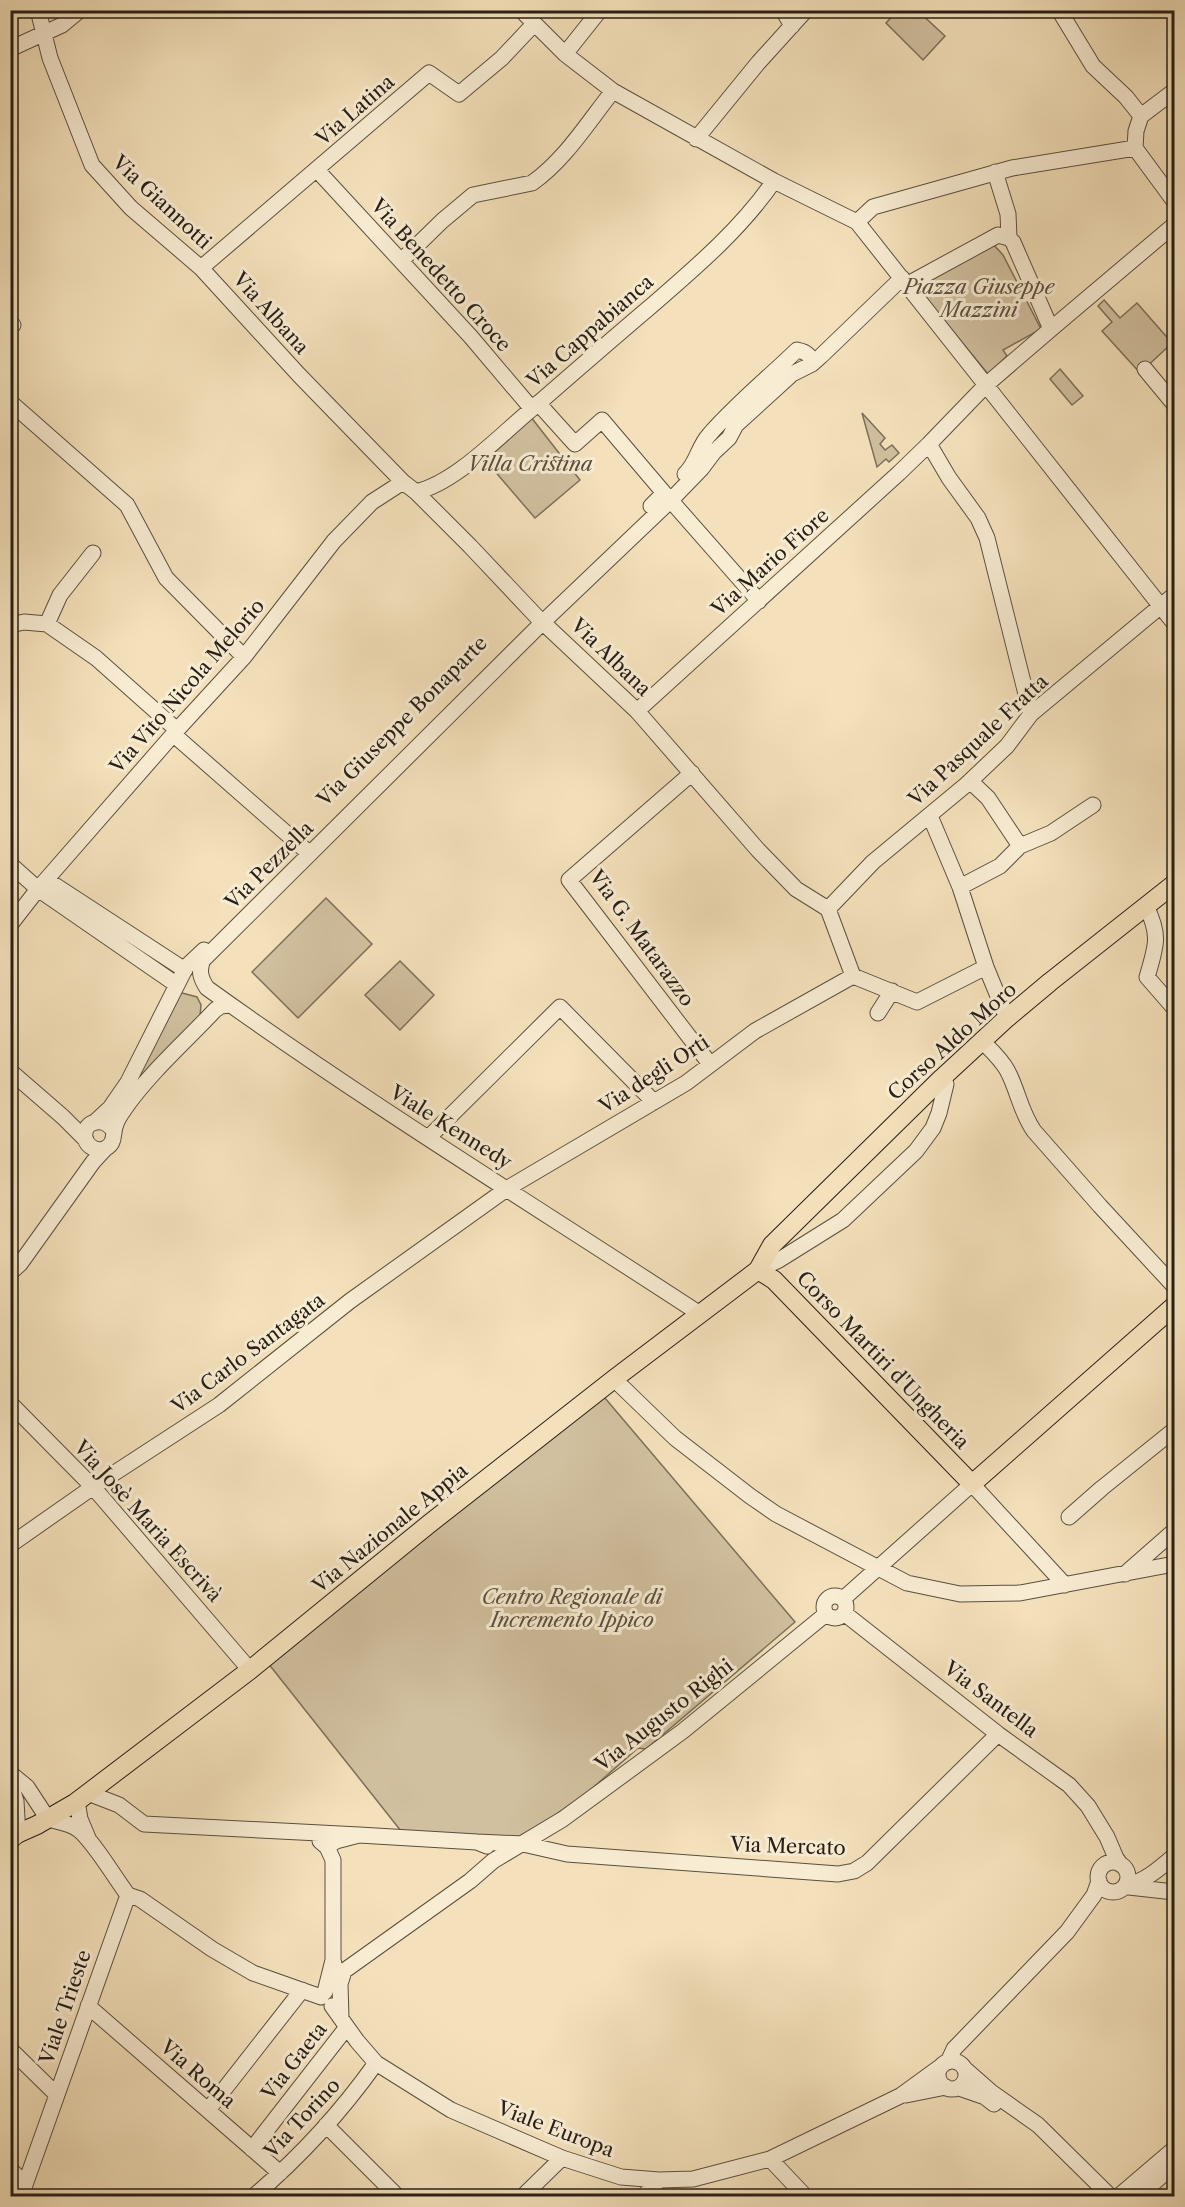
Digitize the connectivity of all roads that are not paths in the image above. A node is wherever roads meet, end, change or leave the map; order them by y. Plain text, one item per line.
1 (38, 10) edge
2 (80, 10) edge
3 (521, 10) edge
4 (600, 10) edge
5 (783, 10) edge
6 (806, 10) edge
7 (1059, 10) edge
8 (534, 24) junction
9 (792, 26) junction
10 (10, 35) edge
11 (39, 35) junction
12 (10, 48) edge
13 (566, 54) junction
14 (613, 91) junction
15 (1174, 91) edge
16 (1141, 116) junction
17 (696, 139) junction
18 (1135, 148) junction
19 (317, 170) junction
20 (996, 172) junction
21 (774, 181) junction
22 (1174, 201) edge
23 (857, 222) junction
24 (1174, 225) edge
25 (1009, 238) junction
26 (401, 261) junction
27 (201, 268) junction
28 (905, 281) junction
29 (1051, 329) junction
30 (1145, 369) dead end
31 (986, 385) junction
32 (10, 402) edge
33 (1174, 404) edge
34 (535, 406) junction
35 (929, 444) junction
36 (403, 482) junction
37 (416, 492) junction
38 (665, 494) junction
39 (93, 554) dead end
40 (1174, 595) edge
41 (759, 601) junction
42 (1162, 607) junction
43 (540, 619) junction
44 (1174, 623) edge
45 (47, 624) junction
46 (10, 625) edge
47 (244, 657) junction
48 (637, 711) junction
49 (1031, 714) junction
50 (175, 732) junction
51 (692, 773) junction
52 (970, 781) junction
53 (1093, 804) dead end
54 (930, 816) junction
55 (1020, 846) junction
56 (307, 852) junction
57 (10, 864) edge
58 (1174, 884) edge
59 (43, 885) junction
60 (960, 887) junction
61 (1146, 906) junction
62 (828, 909) junction
63 (10, 925) edge
64 (986, 967) junction
65 (185, 970) junction
66 (853, 976) junction
67 (993, 982) junction
68 (177, 985) junction
69 (207, 988) junction
70 (892, 991) junction
71 (230, 1005) junction
72 (1022, 1006) junction
73 (1174, 1008) edge
74 (878, 1013) dead end
75 (1007, 1018) junction
76 (204, 1023) junction
77 (982, 1041) junction
78 (710, 1064) junction
79 (10, 1071) edge
80 (942, 1078) junction
81 (133, 1087) junction
82 (654, 1102) junction
83 (63, 1117) junction
84 (94, 1122) junction
85 (114, 1133) junction
86 (428, 1138) junction
87 (87, 1142) junction
88 (105, 1149) junction
89 (508, 1188) junction
90 (10, 1263) edge
91 (758, 1270) junction
92 (10, 1273) edge
93 (1174, 1286) edge
94 (1174, 1306) edge
95 (700, 1314) junction
96 (614, 1379) junction
97 (10, 1403) edge
98 (1174, 1430) edge
99 (972, 1484) junction
100 (93, 1487) junction
101 (1069, 1517) dead end
102 (1174, 1531) edge
103 (10, 1545) edge
104 (1174, 1564) edge
105 (878, 1569) junction
106 (1124, 1574) junction
107 (1065, 1585) junction
108 (844, 1606) junction
109 (250, 1670) junction
110 (998, 1734) junction
111 (10, 1773) edge
112 (109, 1776) junction
113 (10, 1782) edge
114 (83, 1797) junction
115 (119, 1805) junction
116 (48, 1819) junction
117 (1101, 1829) junction
118 (309, 1832) junction
119 (359, 1835) junction
120 (13, 1838) edge
121 (89, 1841) junction
122 (477, 1842) junction
123 (523, 1844) junction
124 (1174, 1846) edge
125 (327, 1847) junction
126 (1174, 1856) edge
127 (493, 1861) junction
128 (1124, 1867) junction
129 (1099, 1876) junction
130 (1122, 1889) junction
131 (1174, 1892) edge
132 (128, 1894) junction
133 (1067, 1932) junction
134 (338, 1965) junction
135 (302, 1990) junction
136 (88, 2006) junction
137 (333, 2008) junction
138 (10, 2049) edge
139 (376, 2063) junction
140 (955, 2065) junction
141 (952, 2087) junction
142 (57, 2095) junction
143 (900, 2096) junction
144 (208, 2110) junction
145 (326, 2125) junction
146 (252, 2149) junction
147 (1174, 2149) edge
148 (562, 2158) junction
149 (770, 2159) junction
150 (1174, 2165) edge
151 (10, 2169) edge
152 (280, 2173) junction
153 (660, 2180) junction
154 (23, 2190) edge
155 (254, 2196) edge
156 (397, 2196) edge
157 (523, 2196) edge
158 (644, 2196) edge
159 (805, 2196) edge
160 (1097, 2196) edge
161 (1110, 2196) edge
162 (1119, 2196) edge
163 (1139, 2196) edge

1 - 11 street, Via Giannotti
2 - 11 street
3 - 8 street
4 - 13 street
5 - 9 street
6 - 9 street
7 - 16 street
8 - 13 street
8 - 19 street, Via Latina
9 - 17 street
10 - 11 street
11 - 12 street
11 - 27 street, Via Giannotti
13 - 14 street
14 - 17 street
14 - 26 street
15 - 16 street
16 - 18 street
17 - 21 street
18 - 20 street
18 - 22 street
19 - 26 street, Via Benedetto Croce
19 - 27 street, Via Latina
20 - 23 street
20 - 25 street
21 - 23 street
21 - 34 street, Via Cappabianca
23 - 28 street
24 - 29 street
25 - 28 street
25 - 29 street
26 - 34 street, Via Benedetto Croce
27 - 36 street, Via Albana
28 - 31 street
28 - 38 street
29 - 31 street
30 - 33 street
31 - 35 street, Via Mario Fiore
31 - 42 street
32 - 47 street
34 - 37 street, Via Cappabianca
34 - 38 street, Via Benedetto Croce
35 - 41 street, Via Mario Fiore
35 - 49 street
36 - 37 street, Via Albana
36 - 47 street, Via Vito Nicola Melorio
37 - 43 street, Via Albana
38 - 41 street
38 - 43 street
39 - 45 street
40 - 42 street, Via Pasquale Fratta
41 - 48 street, Via Mario Fiore
42 - 44 street
42 - 49 street, Via Pasquale Fratta
43 - 48 street, Via Albana
43 - 56 street, Via Pezzella
45 - 46 street
45 - 50 street
47 - 50 street, Via Vito Nicola Melorio
48 - 51 street, Via Albana
49 - 52 street, Via Pasquale Fratta
50 - 56 street
50 - 59 street, Via Vito Nicola Melorio
51 - 62 street, Via Albana
51 - 78 street, Via G. Matarazzo
52 - 54 street, Via Pasquale Fratta
52 - 55 street
53 - 55 street
54 - 60 street
54 - 62 street, Via Pasquale Fratta
55 - 60 street
56 - 65 street
56 - 69 street, Via Pezzella
57 - 59 street
58 - 61 main road, Corso Aldo Moro
59 - 63 street, Via Vito Nicola Melorio
59 - 65 street
59 - 68 street
60 - 64 street
61 - 72 main road, Corso Aldo Moro
61 - 73 street
62 - 66 street
64 - 67 street
64 - 70 street
65 - 68 street
66 - 70 street
66 - 78 street, Via degli Orti
67 - 72 street
67 - 75 street
68 - 69 street
68 - 81 street
69 - 71 street, Viale Kennedy
69 - 76 street
70 - 74 street
71 - 76 street
71 - 86 street, Viale Kennedy
72 - 75 main road, Corso Aldo Moro
75 - 77 main road, Corso Aldo Moro
76 - 81 street
77 - 80 main road, Corso Aldo Moro
77 - 93 street
78 - 82 street, Via degli Orti
79 - 83 street
80 - 91 main road, Corso Aldo Moro
80 - 91 street
81 - 84 street
81 - 85 street
82 - 86 street
82 - 89 street, Via degli Orti
83 - 84 street
83 - 87 street
84 - 85 street
84 - 87 street
85 - 88 street
86 - 89 street, Viale Kennedy
87 - 88 street
87 - 90 street
88 - 92 street
89 - 95 street, Viale Kennedy
89 - 100 street, Via Carlo Santagata
91 - 95 main road, Via Nazionale Appia
91 - 99 main road, Corso Martiri d'Ungheria
94 - 99 main road
95 - 96 main road, Via Nazionale Appia
96 - 105 street
96 - 109 main road, Via Nazionale Appia
97 - 100 street, Via Josè Maria Escrivà
98 - 101 street
99 - 105 street
99 - 107 street
100 - 103 street, Via Carlo Santagata
100 - 109 street, Via Josè Maria Escrivà
102 - 106 street
104 - 106 street
105 - 107 street
105 - 108 street
106 - 107 street
108 - 110 street, Via Santella
108 - 123 street, Via Augusto Righi
109 - 112 main road, Via Nazionale Appia
110 - 117 street, Via Santella
110 - 123 street, Via Mercato
111 - 116 street
112 - 114 main road, Via Nazionale Appia
112 - 115 street
113 - 120 street
114 - 115 street
114 - 116 main road, Via Nazionale Appia
114 - 121 street
115 - 118 street
116 - 120 main road, Via Nazionale Appia
116 - 121 street
117 - 128 street, Via Santella
117 - 129 street
118 - 119 street
118 - 125 street
119 - 122 street
119 - 125 street
121 - 132 street
122 - 123 street
122 - 127 street
123 - 127 street, Via Augusto Righi
124 - 128 street
125 - 134 street
126 - 130 street
127 - 134 street, Via Augusto Righi
128 - 129 street
128 - 130 street
129 - 130 street
129 - 133 street
130 - 131 street
130 - 133 street
132 - 135 street
132 - 136 street, Viale Trieste
133 - 140 street
134 - 137 street
134 - 137 street
135 - 137 street
135 - 144 street
136 - 142 street, Viale Trieste
136 - 144 street, Via Roma
137 - 139 street, Viale Europa
137 - 146 street, Via Gaeta
138 - 142 street
139 - 145 street, Via Torino
139 - 148 street, Viale Europa
140 - 141 street
140 - 141 street
140 - 143 street, Viale Europa
140 - 161 street
141 - 143 street, Viale Europa
141 - 160 street
142 - 154 street, Viale Trieste
143 - 149 street, Viale Europa
144 - 146 street, Via Roma
145 - 152 street, Via Torino
145 - 156 street
146 - 152 street, Via Roma
147 - 162 street
148 - 153 street, Viale Europa
148 - 157 street
149 - 153 street, Viale Europa
149 - 159 street
150 - 163 street
151 - 154 street
152 - 155 street, Via Torino
153 - 158 street

